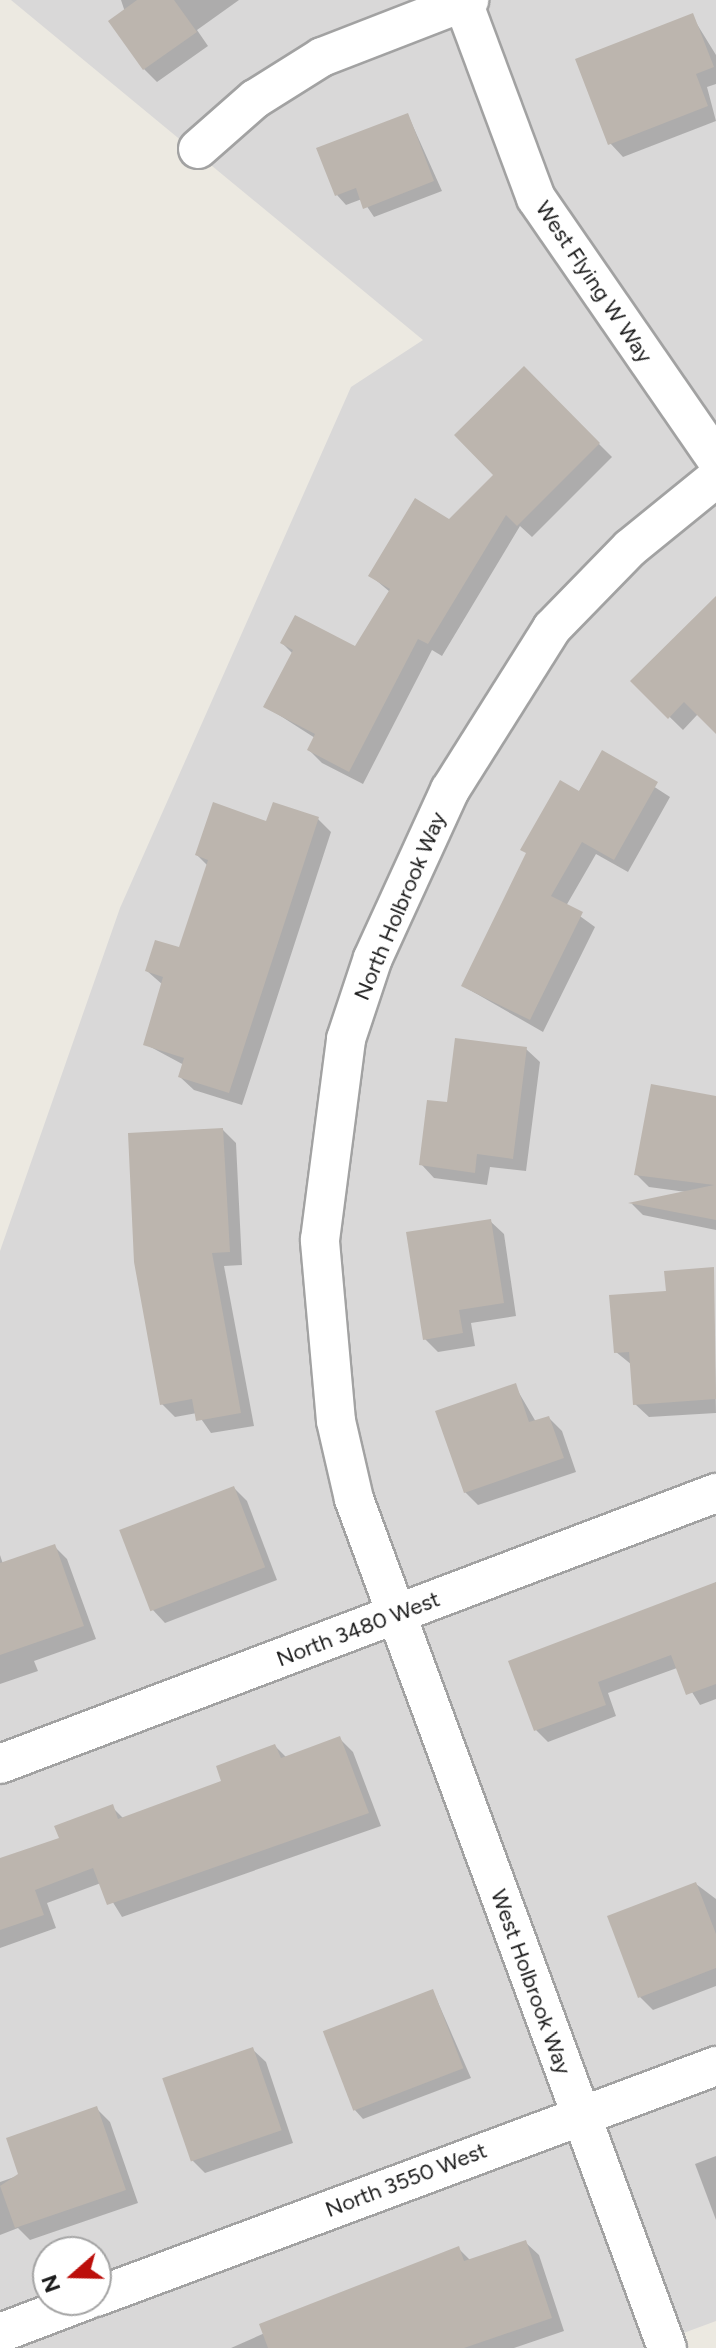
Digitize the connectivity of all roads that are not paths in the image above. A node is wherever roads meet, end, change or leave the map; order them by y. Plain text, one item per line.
1 (466, 1) edge
2 (198, 149) dead end
3 (716, 459) edge
4 (716, 478) edge
5 (716, 1493) edge
6 (394, 1616) junction
7 (0, 1764) edge
8 (716, 2066) edge
9 (580, 2116) junction
10 (112, 2291) edge
11 (45, 2316) edge
12 (0, 2333) edge
13 (667, 2348) edge

1 - 2 street
1 - 3 street, West Flying W Way
4 - 6 street, North Holbrook Way
5 - 6 street, North 3480 West
6 - 7 street, North 3480 West
6 - 9 street, West Holbrook Way
8 - 9 street, North 3550 West
9 - 10 street, North 3550 West
9 - 13 street, West Holbrook Way
11 - 12 street

